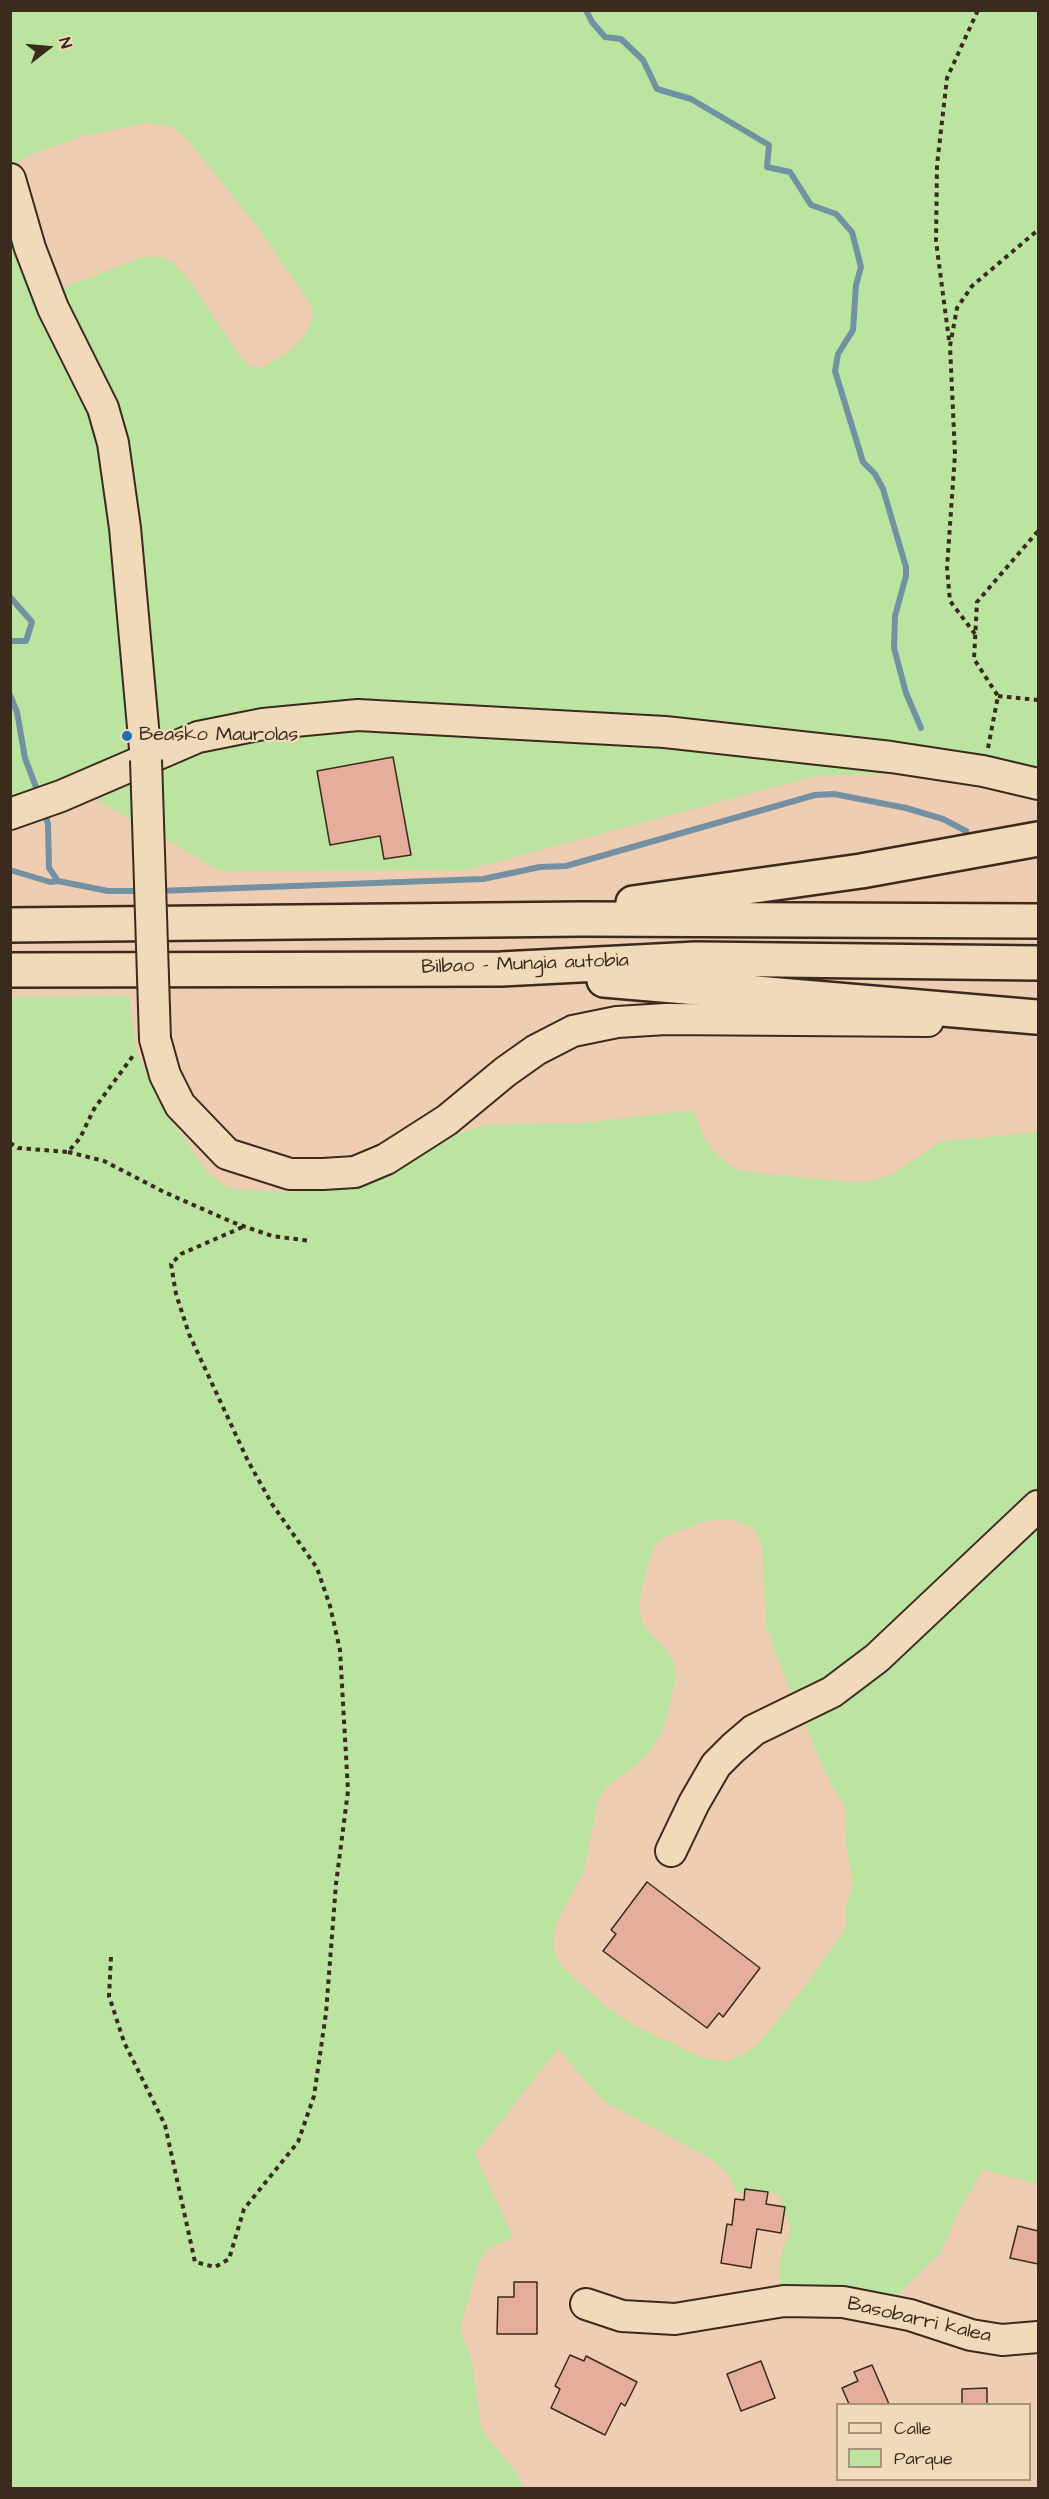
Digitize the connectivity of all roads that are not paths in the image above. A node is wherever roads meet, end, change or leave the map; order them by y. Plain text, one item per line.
1 (10, 179) edge
2 (146, 760) junction
3 (1038, 784) edge
4 (17, 812) edge
5 (1038, 839) edge
6 (583, 919) junction
7 (1038, 921) edge
8 (10, 925) edge
9 (1038, 963) edge
10 (501, 969) junction
11 (10, 970) edge
12 (1037, 1017) edge
13 (1038, 1506) edge
14 (671, 1851) dead end
15 (586, 2304) dead end
16 (1038, 2337) edge

1 - 2 street
2 - 3 street
2 - 4 street
2 - 12 street, bridge
5 - 6 highway
6 - 7 highway
6 - 8 highway
9 - 10 highway, Bilbao - Mungia autobia
10 - 11 highway, Bilbao - Mungia autobia
10 - 12 highway
13 - 14 street
15 - 16 street, Basobarri kalea

